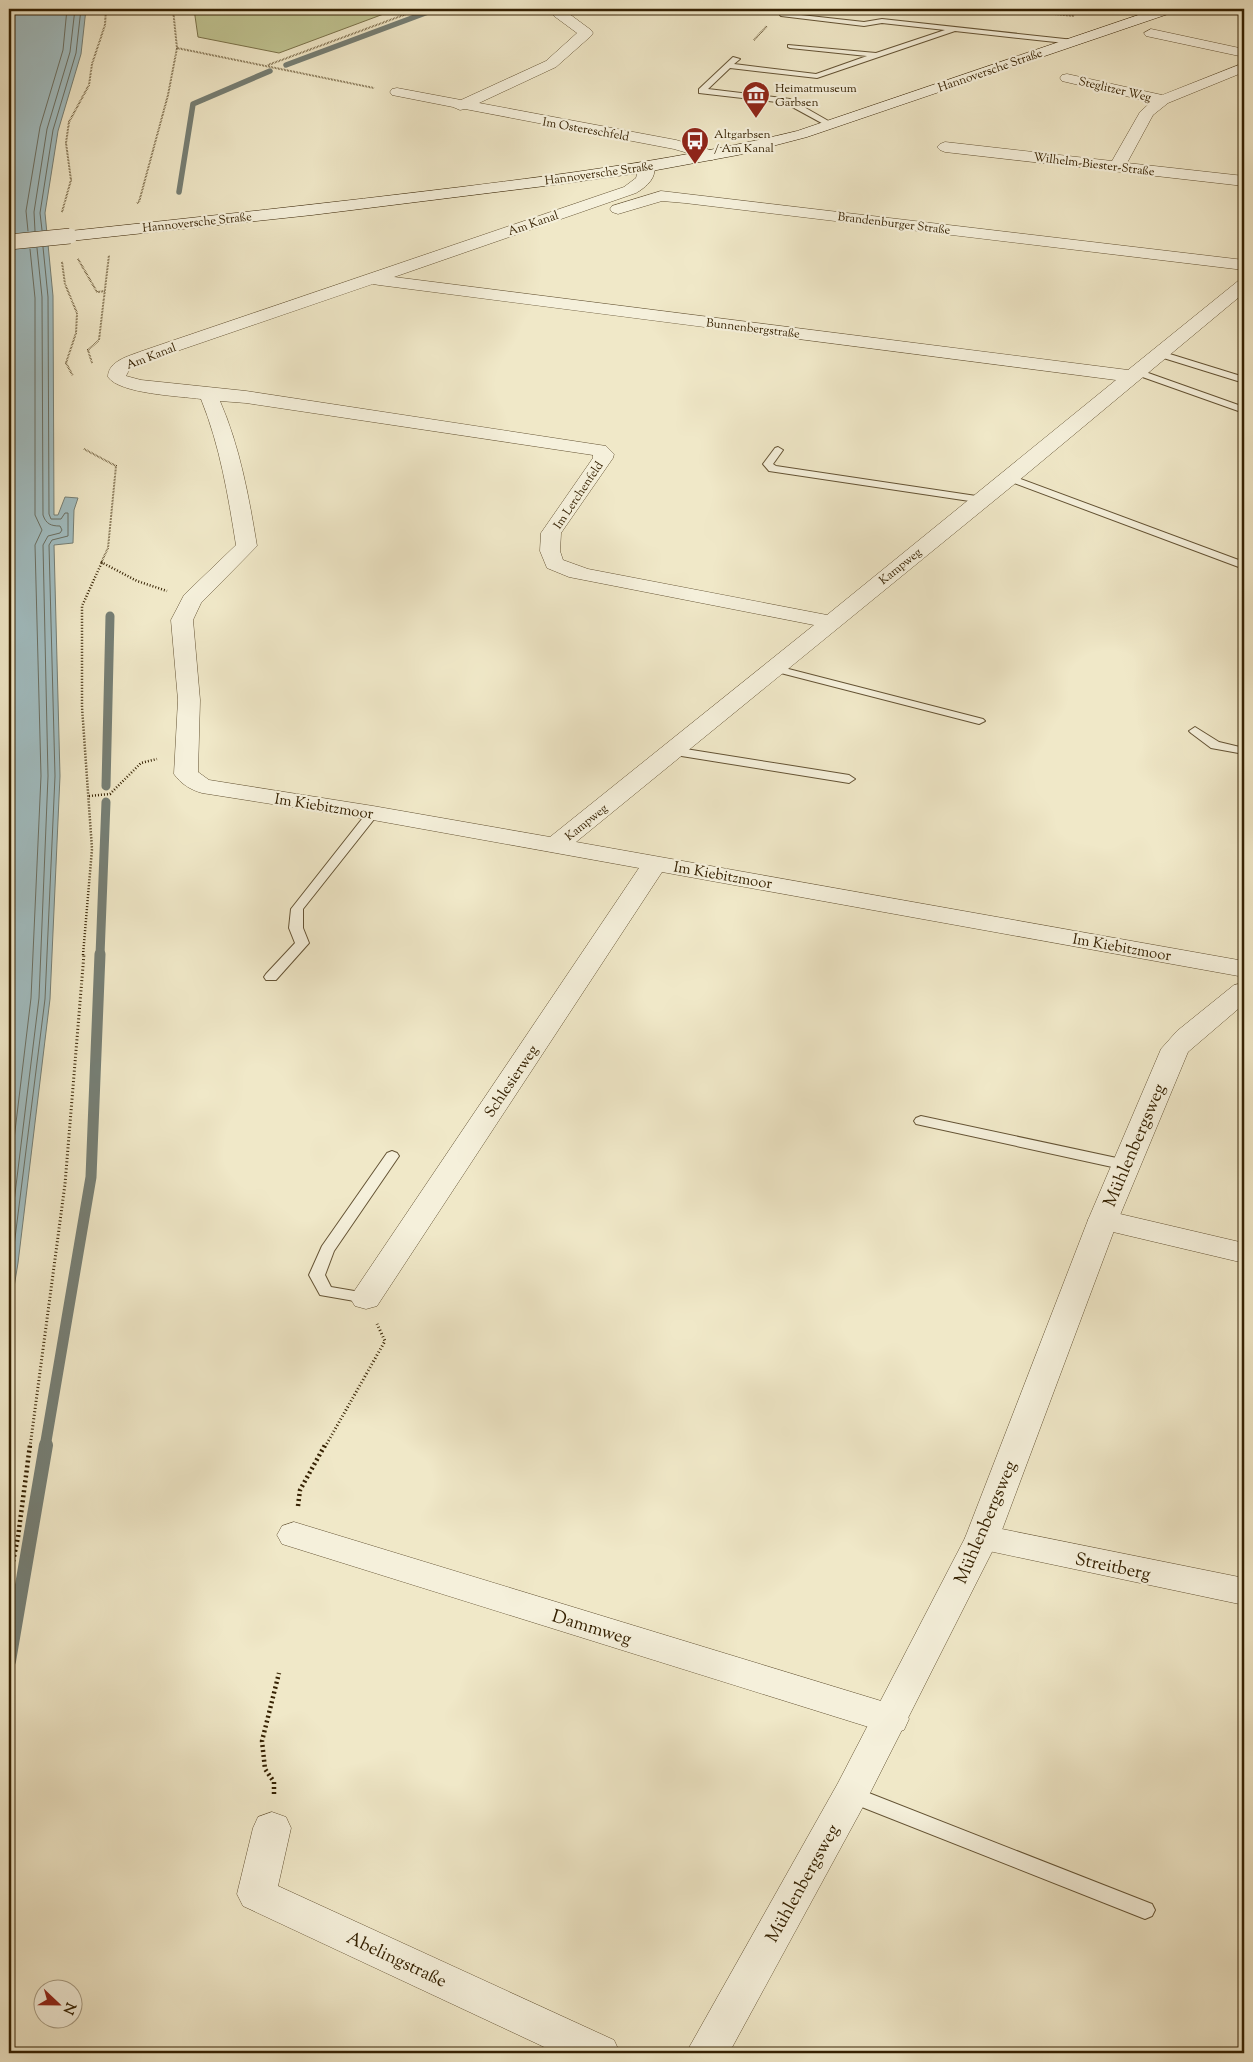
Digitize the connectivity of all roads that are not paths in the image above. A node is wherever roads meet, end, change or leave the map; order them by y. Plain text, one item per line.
1 (1169, 9) edge
2 (559, 13) dead end
3 (783, 15) dead end
4 (956, 29) junction
5 (1151, 33) dead end
6 (1074, 42) junction
7 (790, 46) dead end
8 (1244, 53) edge
9 (876, 55) junction
10 (736, 59) dead end
11 (729, 66) junction
12 (1244, 67) edge
13 (1067, 78) dead end
14 (397, 92) road end
15 (1164, 100) junction
16 (460, 106) junction
17 (829, 125) junction
18 (945, 147) dead end
19 (712, 155) junction
20 (646, 167) junction
21 (1117, 167) junction
22 (1244, 181) edge
23 (546, 219) junction
24 (9, 242) edge
25 (1244, 265) edge
26 (374, 279) junction
27 (1244, 285) edge
28 (1160, 354) junction
29 (1135, 374) junction
30 (1244, 380) edge
31 (208, 394) junction
32 (1244, 410) edge
33 (778, 450) dead end
34 (1010, 478) junction
35 (983, 500) junction
36 (1244, 566) edge
37 (831, 622) junction
38 (773, 668) junction
39 (979, 721) dead end
40 (1195, 731) dead end
41 (673, 751) junction
42 (1244, 751) edge
43 (849, 779) dead end
44 (373, 814) junction
45 (555, 846) junction
46 (655, 863) junction
47 (1244, 969) edge
48 (271, 977) dead end
49 (1244, 991) edge
50 (921, 1120) dead end
51 (392, 1156) dead end
52 (1126, 1165) junction
53 (1103, 1220) junction
54 (1244, 1253) edge
55 (366, 1298) joint
56 (294, 1535) road end
57 (982, 1538) junction
58 (1244, 1592) edge
59 (891, 1719) junction
60 (851, 1794) junction
61 (272, 1828) road end
62 (1145, 1910) dead end
63 (599, 2053) edge
64 (708, 2053) edge

1 - 6 street, Hannoversche Straße
2 - 16 street
3 - 4 lane
4 - 6 lane
4 - 9 lane
5 - 8 street
6 - 17 street, Hannoversche Straße
7 - 9 lane
9 - 11 lane
10 - 11 lane
11 - 17 lane
12 - 15 street
13 - 15 street, Steglitzer Weg
14 - 16 street, Im Ostereschfeld
15 - 21 street
16 - 19 street, Im Ostereschfeld
17 - 19 street, Hannoversche Straße
18 - 21 street, Wilhelm-Biester-Straße
19 - 20 street, Hannoversche Straße
20 - 23 street, Am Kanal
20 - 24 street, Hannoversche Straße, bridge
21 - 22 street, Wilhelm-Biester-Straße
23 - 25 street, Brandenburger Straße
23 - 26 street, Am Kanal
26 - 29 street, Bunnenbergstraße
26 - 31 street, Am Kanal
27 - 28 street, Kampweg
28 - 29 street, Kampweg
28 - 30 lane
29 - 32 lane
29 - 34 street, Kampweg
31 - 37 street, Im Lerchenfeld
31 - 44 street, Im Kiebitzmoor
33 - 35 lane
34 - 35 street, Kampweg
34 - 36 lane
35 - 37 street, Kampweg
37 - 38 street, Kampweg
38 - 39 lane
38 - 41 street, Kampweg
40 - 42 lane
41 - 43 lane
41 - 45 street, Kampweg
44 - 45 street, Im Kiebitzmoor
44 - 48 lane
45 - 46 street, Im Kiebitzmoor
46 - 47 street, Im Kiebitzmoor
46 - 55 street, Schlesierweg
49 - 52 street, Mühlenbergsweg
50 - 52 lane
51 - 55 lane
52 - 53 street, Mühlenbergsweg
53 - 54 street
53 - 57 street, Mühlenbergsweg
56 - 59 street, Dammweg
57 - 58 street, Streitberg
57 - 59 street, Mühlenbergsweg
59 - 60 street, Mühlenbergsweg
60 - 62 lane
60 - 64 street, Mühlenbergsweg
61 - 63 street, Abelingstraße

